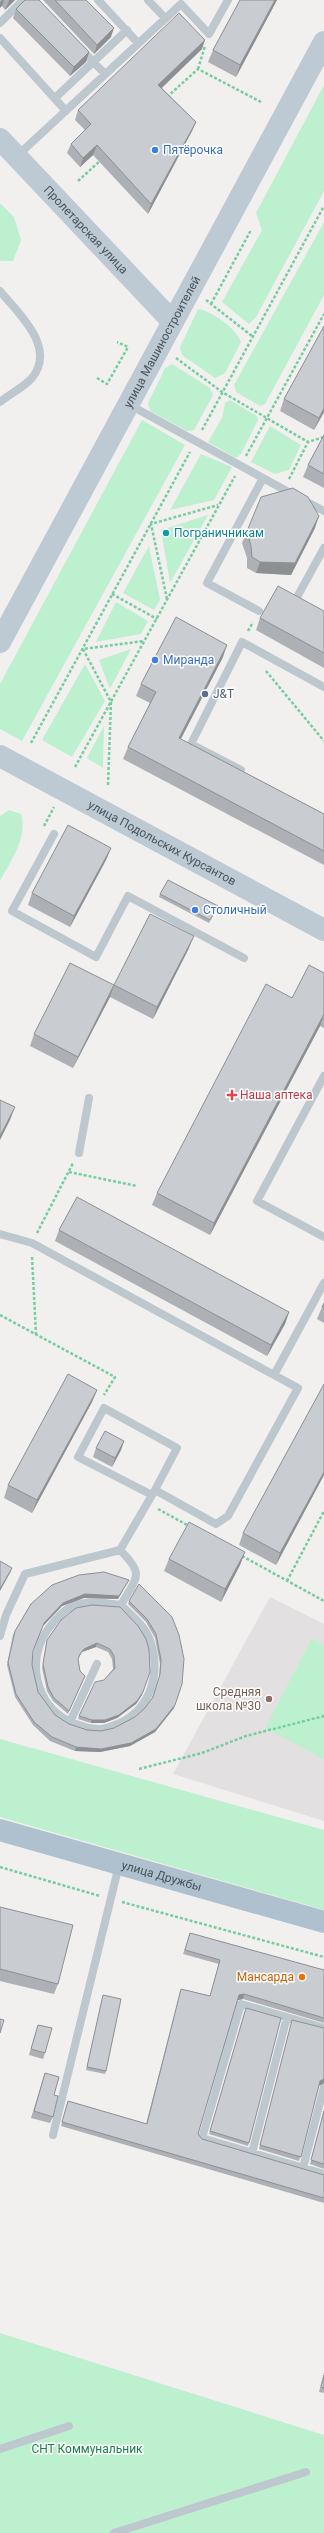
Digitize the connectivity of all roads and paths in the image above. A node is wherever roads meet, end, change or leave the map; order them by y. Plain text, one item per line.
1 (23, 0) edge
2 (98, 0) edge
3 (148, 0) edge
4 (228, 0) edge
5 (165, 18) junction
6 (0, 23) edge
7 (127, 30) junction
8 (209, 34) junction
9 (0, 38) edge
10 (324, 42) edge
11 (138, 43) junction
12 (78, 45) edge
13 (93, 62) junction
14 (198, 69) junction
15 (105, 74) junction
16 (55, 98) junction
17 (164, 101) edge
18 (261, 102) dead end
19 (66, 111) junction
20 (0, 139) edge
21 (107, 154) edge
22 (17, 157) junction
23 (78, 181) dead end
24 (324, 206) edge
25 (251, 230) dead end
26 (0, 291) edge
27 (204, 298) dead end
28 (211, 304) junction
29 (324, 314) edge
30 (172, 321) junction
31 (252, 337) junction
32 (117, 342) dead end
33 (172, 356) dead end
34 (97, 378) dead end
35 (222, 392) junction
36 (0, 402) edge
37 (128, 404) junction
38 (266, 418) junction
39 (324, 438) edge
40 (196, 442) junction
41 (308, 442) junction
42 (240, 466) junction
43 (263, 478) junction
44 (283, 489) junction
45 (219, 505) junction
46 (324, 512) edge
47 (151, 524) junction
48 (324, 548) edge
49 (112, 594) junction
50 (167, 599) junction
51 (296, 599) edge
52 (259, 611) joint
53 (157, 618) junction
54 (144, 641) junction
55 (0, 642) edge
56 (242, 642) junction
57 (82, 649) junction
58 (262, 665) dead end
59 (324, 687) edge
60 (111, 702) junction
61 (324, 741) edge
62 (31, 743) dead end
63 (0, 756) edge
64 (75, 767) dead end
65 (247, 774) edge
66 (108, 785) dead end
67 (54, 834) dead end
68 (324, 930) edge
69 (244, 958) dead end
70 (324, 1076) edge
71 (89, 1098) dead end
72 (79, 1153) dead end
73 (69, 1172) dead end
74 (137, 1186) dead end
75 (0, 1234) edge
76 (324, 1237) edge
77 (324, 1284) edge
78 (0, 1315) edge
79 (274, 1375) junction
80 (104, 1396) dead end
81 (153, 1493) junction
82 (147, 1503) junction
83 (324, 1511) edge
84 (196, 1530) edge
85 (120, 1550) junction
86 (238, 1553) edge
87 (287, 1581) junction
88 (324, 1602) edge
89 (121, 1605) junction
90 (0, 1636) edge
91 (97, 1664) dead end
92 (324, 1716) edge
93 (70, 1722) junction
94 (139, 1769) dead end
95 (0, 1830) edge
96 (119, 1864) junction
97 (0, 1867) edge
98 (110, 1899) junction
99 (324, 1922) edge
100 (324, 1957) edge
101 (287, 2018) junction
102 (324, 2028) edge
103 (324, 2087) edge
104 (53, 2135) dead end
105 (252, 2153) junction
106 (303, 2168) junction
107 (324, 2174) edge
108 (69, 2426) dead end
109 (0, 2449) edge
110 (306, 2472) dead end
111 (114, 2533) edge

1 - 6 lane
2 - 7 lane
3 - 5 lane
4 - 8 lane
5 - 8 lane
5 - 11 lane
7 - 11 lane
7 - 13 lane
8 - 14 path
9 - 16 lane
10 - 30 main road, улица Машиностроителей
11 - 15 lane
12 - 13 lane
13 - 15 lane
13 - 16 lane
14 - 17 path
14 - 18 path
15 - 19 lane
16 - 19 lane
19 - 22 lane
20 - 22 main road, Пролетарская улица
21 - 23 path
22 - 30 main road, Пролетарская улица
24 - 31 path
25 - 28 path
26 - 36 lane
27 - 28 path
28 - 31 path
29 - 38 path
30 - 37 main road, улица Машиностроителей
31 - 35 path
32 - 34 path
33 - 35 path
35 - 38 path
35 - 40 path
37 - 40 lane
37 - 55 main road, улица Машиностроителей
38 - 41 path
38 - 42 path
39 - 41 path
40 - 42 lane
40 - 47 path
41 - 44 path
42 - 43 lane
42 - 45 path
43 - 44 lane
43 - 52 lane
44 - 46 lane
45 - 47 path
45 - 50 path
47 - 49 path
47 - 50 path
48 - 51 lane
49 - 53 path
49 - 57 path
50 - 53 path
52 - 56 path
53 - 54 path
54 - 57 path
54 - 60 path
56 - 59 lane
56 - 65 lane
57 - 60 path
57 - 62 path
58 - 61 path
60 - 64 path
60 - 66 path
63 - 68 main road, улица Подольских Курсантов
67 - 69 lane
70 - 76 lane
71 - 72 lane
73 - 74 path
75 - 79 lane
77 - 79 lane
78 - 80 path
79 - 81 lane
81 - 81 lane
81 - 82 lane
82 - 84 path
82 - 85 lane
83 - 87 path
85 - 89 lane
85 - 90 lane
86 - 87 path
87 - 88 path
89 - 93 lane
89 - 93 lane
91 - 93 lane
92 - 94 path
95 - 96 main road, улица Дружбы
96 - 98 lane
96 - 99 main road, улица Дружбы
97 - 98 path
98 - 100 path
98 - 104 lane
101 - 102 lane
101 - 105 lane
101 - 105 lane
103 - 106 lane
105 - 106 lane
106 - 107 lane
108 - 109 lane
110 - 111 lane

